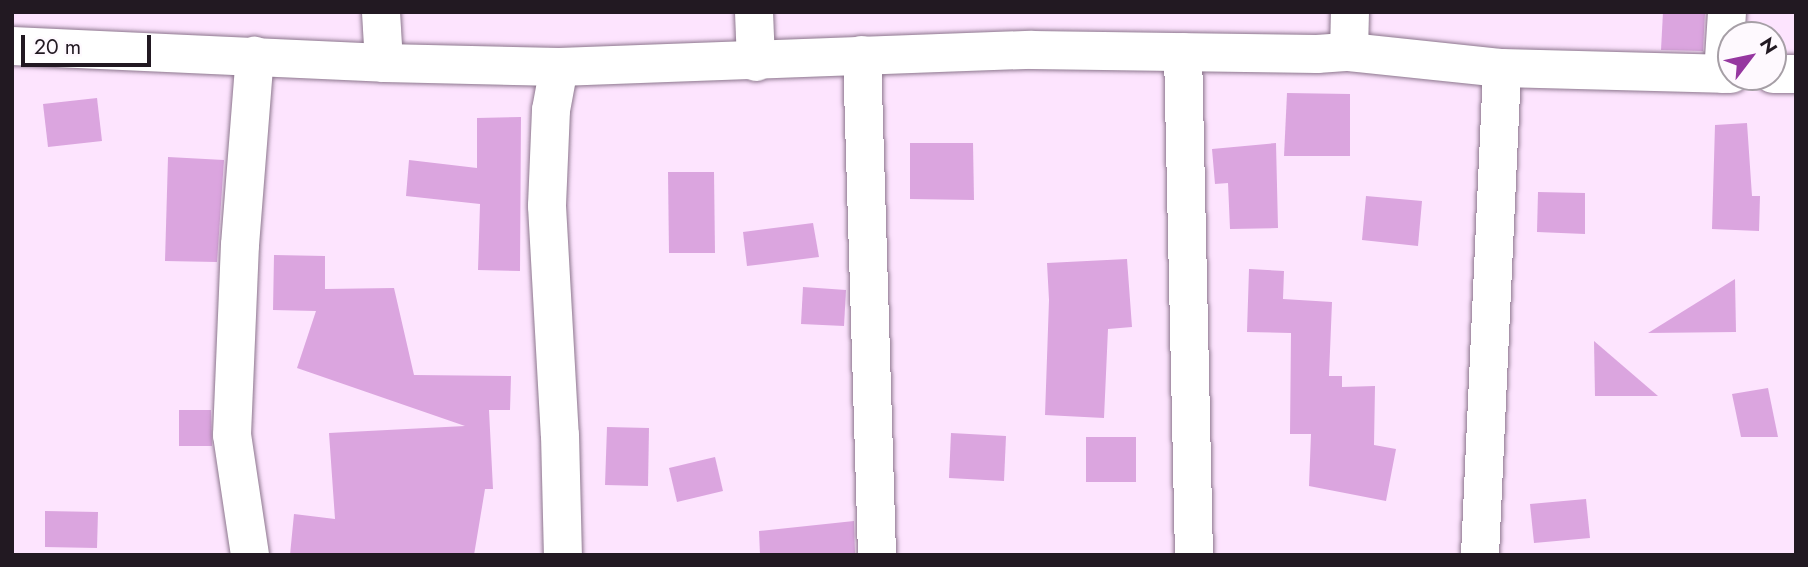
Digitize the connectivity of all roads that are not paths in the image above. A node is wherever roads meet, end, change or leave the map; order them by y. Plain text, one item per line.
1 (381, 12) edge
2 (754, 12) edge
3 (1350, 12) edge
4 (12, 46) edge
5 (1183, 52) junction
6 (1349, 52) junction
7 (862, 55) junction
8 (255, 56) junction
9 (756, 62) junction
10 (384, 63) junction
11 (559, 67) junction
12 (1502, 68) junction
13 (1717, 74) edge
14 (250, 555) edge
15 (563, 555) edge
16 (877, 555) edge
17 (1194, 555) edge
18 (1480, 555) edge

1 - 10 street
2 - 9 street
3 - 6 street
4 - 8 street
5 - 6 street
5 - 7 street
5 - 17 street
6 - 12 street
7 - 9 street
7 - 16 street
8 - 10 street
8 - 14 street
9 - 11 street
10 - 11 street
11 - 15 street
12 - 13 street
12 - 18 street

